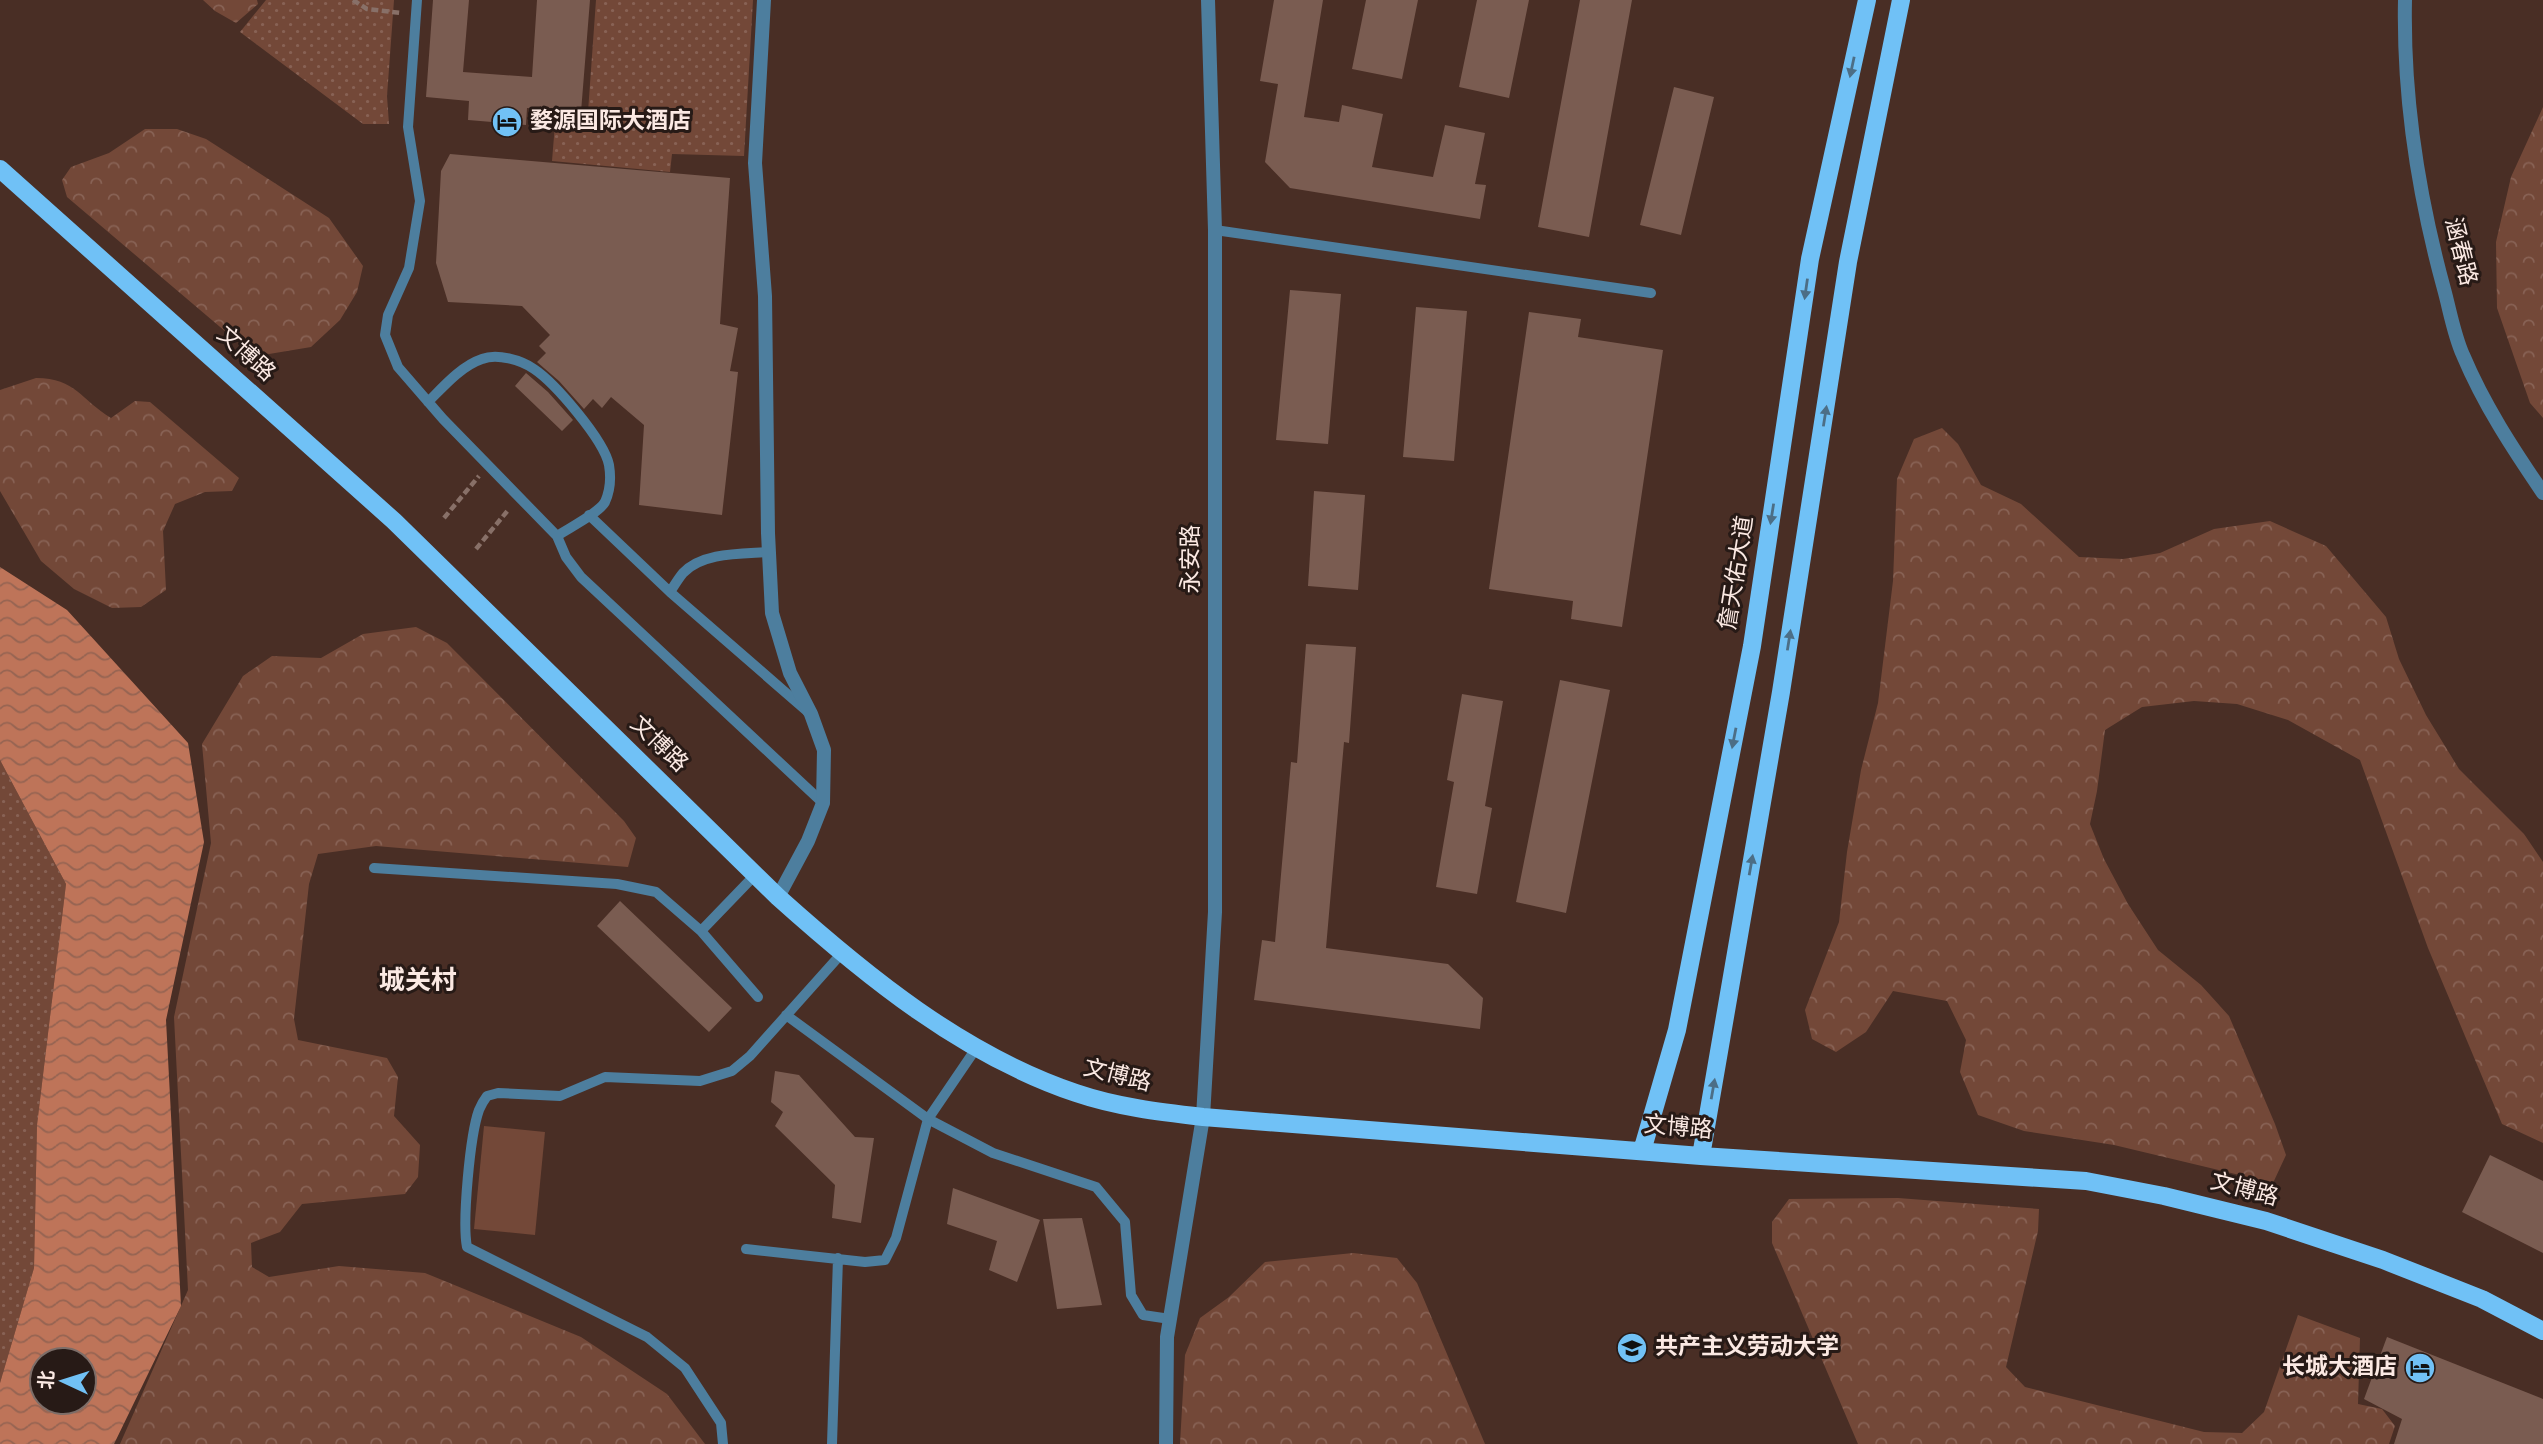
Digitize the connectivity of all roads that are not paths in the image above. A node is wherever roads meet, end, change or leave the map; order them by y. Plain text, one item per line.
1 (417, 0) edge
2 (764, 0) edge
3 (1208, 0) edge
4 (1867, 0) edge
5 (1901, 0) edge
6 (2405, 0) edge
7 (0, 169) edge
8 (1215, 230) junction
9 (1651, 293) dead end
10 (428, 402) junction
11 (2543, 494) edge
12 (589, 515) junction
13 (557, 536) junction
14 (769, 552) junction
15 (670, 592) junction
16 (811, 714) junction
17 (823, 803) junction
18 (374, 868) dead end
19 (755, 875) junction
20 (778, 897) junction
21 (701, 932) junction
22 (842, 953) junction
23 (758, 997) dead end
24 (786, 1015) junction
25 (976, 1047) junction
26 (1203, 1118) junction
27 (928, 1119) junction
28 (1642, 1151) junction
29 (1701, 1156) junction
30 (746, 1249) dead end
31 (838, 1258) junction
32 (1170, 1319) junction
33 (2543, 1331) edge
34 (723, 1444) edge
35 (832, 1444) edge
36 (1166, 1444) edge

1 - 10 lane
2 - 14 street
3 - 8 street, 永安路
4 -> 28 main road, 詹天佑大道
29 -> 5 main road
6 - 11 street, 涵春路
7 - 19 main road, 文博路
8 - 9 lane
8 - 26 street, 永安路
10 - 12 lane
10 - 13 lane
12 - 13 lane
12 - 15 lane
13 - 17 lane
14 - 15 lane
14 - 16 street
15 - 16 lane
16 - 17 street
17 - 20 street
18 - 21 lane
19 - 20 main road, 文博路
19 - 21 lane
20 - 22 main road, 文博路
21 - 23 lane
22 - 24 lane
22 - 25 main road, 文博路
24 - 27 lane
24 - 34 lane
25 - 26 main road, 文博路
25 - 27 lane
26 - 28 main road, 文博路
26 - 32 street, 永安路
27 - 31 lane
27 - 32 lane
28 - 29 main road, 文博路
29 - 33 main road, 文博路
30 - 31 lane
31 - 35 lane
32 - 36 street, 永安路

